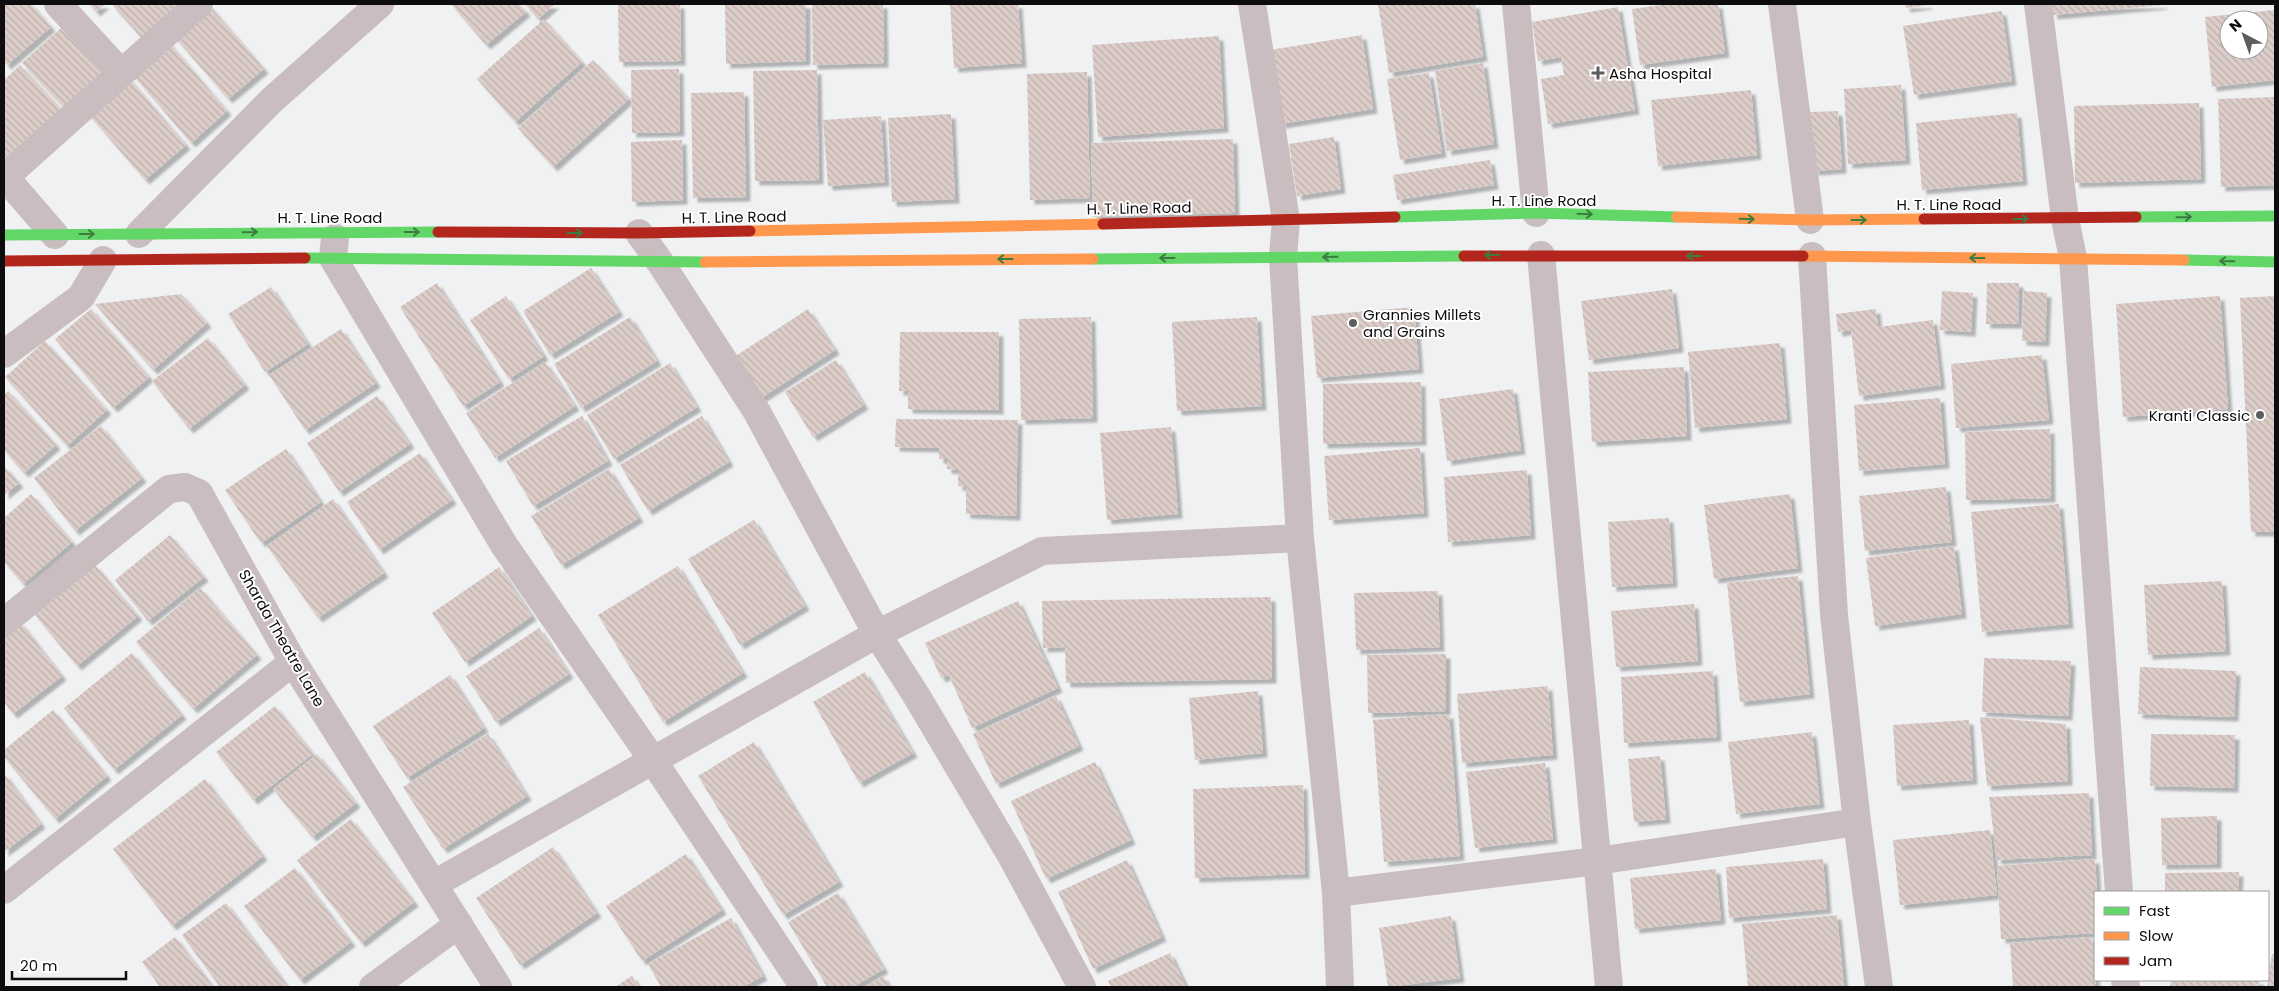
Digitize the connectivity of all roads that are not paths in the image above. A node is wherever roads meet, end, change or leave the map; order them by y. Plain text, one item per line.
1 (58, 4) edge
2 (199, 4) edge
3 (380, 4) edge
4 (1252, 4) edge
5 (1516, 4) edge
6 (1782, 4) edge
7 (2038, 4) edge
8 (121, 73) junction
9 (5, 176) edge
10 (1536, 213) junction
11 (2275, 216) edge
12 (2065, 219) junction
13 (1286, 220) junction
14 (1810, 220) junction
15 (336, 231) junction
16 (139, 234) junction
17 (639, 234) junction
18 (4, 235) edge
19 (55, 235) junction
20 (1541, 255) junction
21 (1812, 256) junction
22 (1283, 257) junction
23 (333, 258) junction
24 (2073, 258) junction
25 (4, 260) edge
26 (103, 260) junction
27 (660, 262) junction
28 (2275, 262) edge
29 (4, 354) edge
30 (1300, 538) junction
31 (4, 622) edge
32 (877, 634) junction
33 (293, 662) junction
34 (652, 759) junction
35 (1857, 822) junction
36 (1597, 860) junction
37 (434, 884) junction
38 (4, 890) edge
39 (2119, 891) edge
40 (1336, 893) junction
41 (459, 924) junction
42 (373, 987) edge
43 (498, 987) edge
44 (804, 987) edge
45 (1082, 987) edge
46 (1340, 987) edge
47 (1609, 987) edge
48 (1879, 987) edge

1 - 8 street
2 - 8 street
3 - 16 street
4 - 13 street
5 - 10 street
6 - 14 street
7 - 12 street
8 - 9 street
9 - 19 street
10 - 13 street, H. T. Line Road
10 -> 14 street, H. T. Line Road
12 -> 11 street, H. T. Line Road
14 -> 12 street, H. T. Line Road
12 - 24 street
13 - 17 street, H. T. Line Road
13 - 22 street
16 -> 15 street, H. T. Line Road
15 -> 17 street, H. T. Line Road
15 - 23 street
19 -> 16 street, H. T. Line Road
17 - 27 street
18 - 19 street, H. T. Line Road
21 -> 20 street
20 -> 22 street
20 - 36 street
24 -> 21 street
21 - 35 street
22 -> 27 street
22 - 30 street
23 - 26 street
23 - 27 street
23 - 34 street
28 -> 24 street
24 - 39 street
25 - 26 street
26 - 29 street
27 - 32 street
30 - 32 street
30 - 40 street
31 - 33 street, Sharda Theatre Lane
32 - 34 street
32 - 45 street
33 - 37 street, Sharda Theatre Lane
33 - 38 street
34 - 37 street
34 - 44 street
35 - 36 street
35 - 48 street
36 - 40 street
36 - 47 street
37 - 41 street, Sharda Theatre Lane
40 - 46 street
41 - 42 street
41 - 43 street, Sharda Theatre Lane

